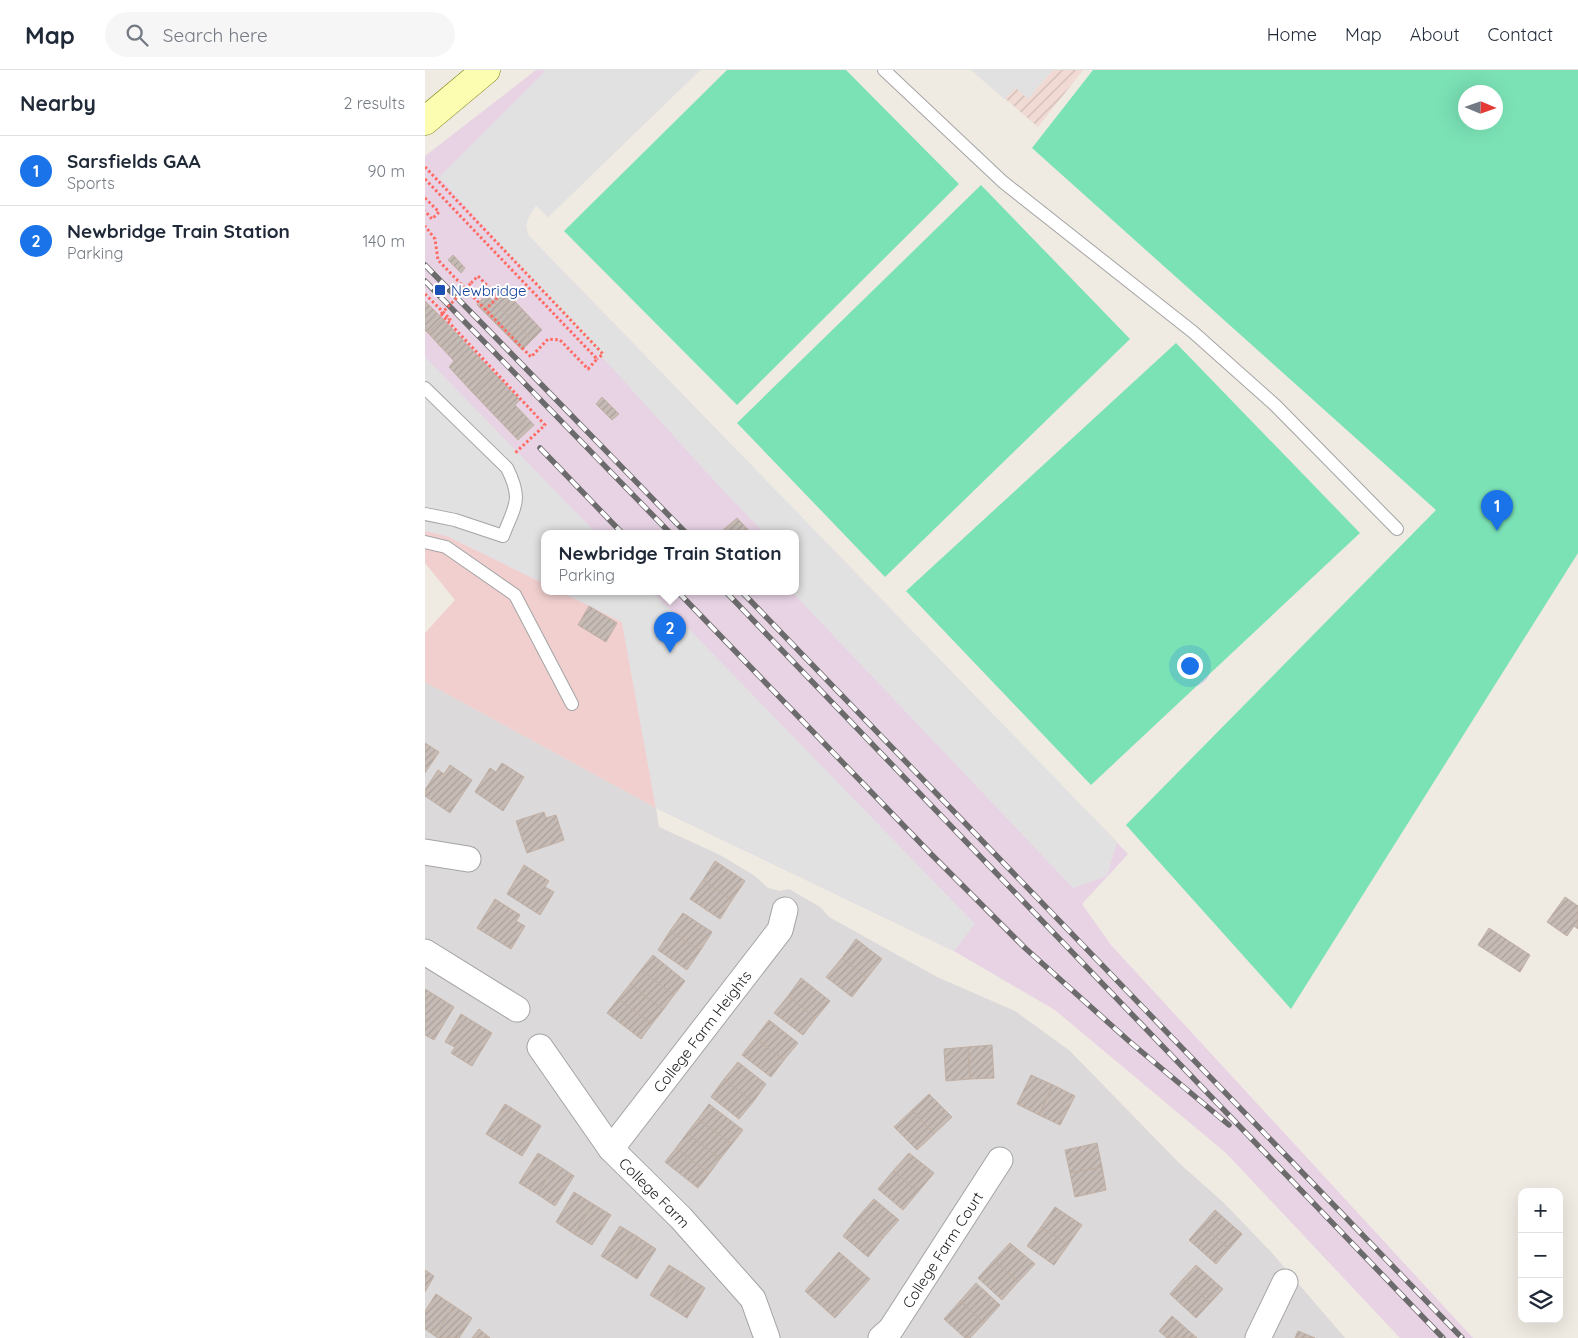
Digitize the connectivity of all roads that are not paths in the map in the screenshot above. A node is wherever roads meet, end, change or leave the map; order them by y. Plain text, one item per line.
1 (486, 70) edge
2 (884, 70) edge
3 (425, 121) edge
4 (425, 388) edge
5 (425, 514) edge
6 (1397, 529) dead end
7 (425, 542) edge
8 (572, 704) dead end
9 (425, 852) edge
10 (468, 859) dead end
11 (785, 910) dead end
12 (425, 952) edge
13 (517, 1009) dead end
14 (540, 1047) dead end
15 (611, 1149) junction
16 (1000, 1160) dead end
17 (1285, 1282) dead end
18 (767, 1338) edge
19 (881, 1338) edge
20 (1258, 1338) edge

1 - 3 main road
2 - 6 lane
4 - 5 lane
7 - 8 lane
9 - 10 street
11 - 15 street, College Farm Heights
12 - 13 street
14 - 15 street, College Farm
15 - 18 street, College Farm
16 - 19 street, College Farm Court
17 - 20 street

